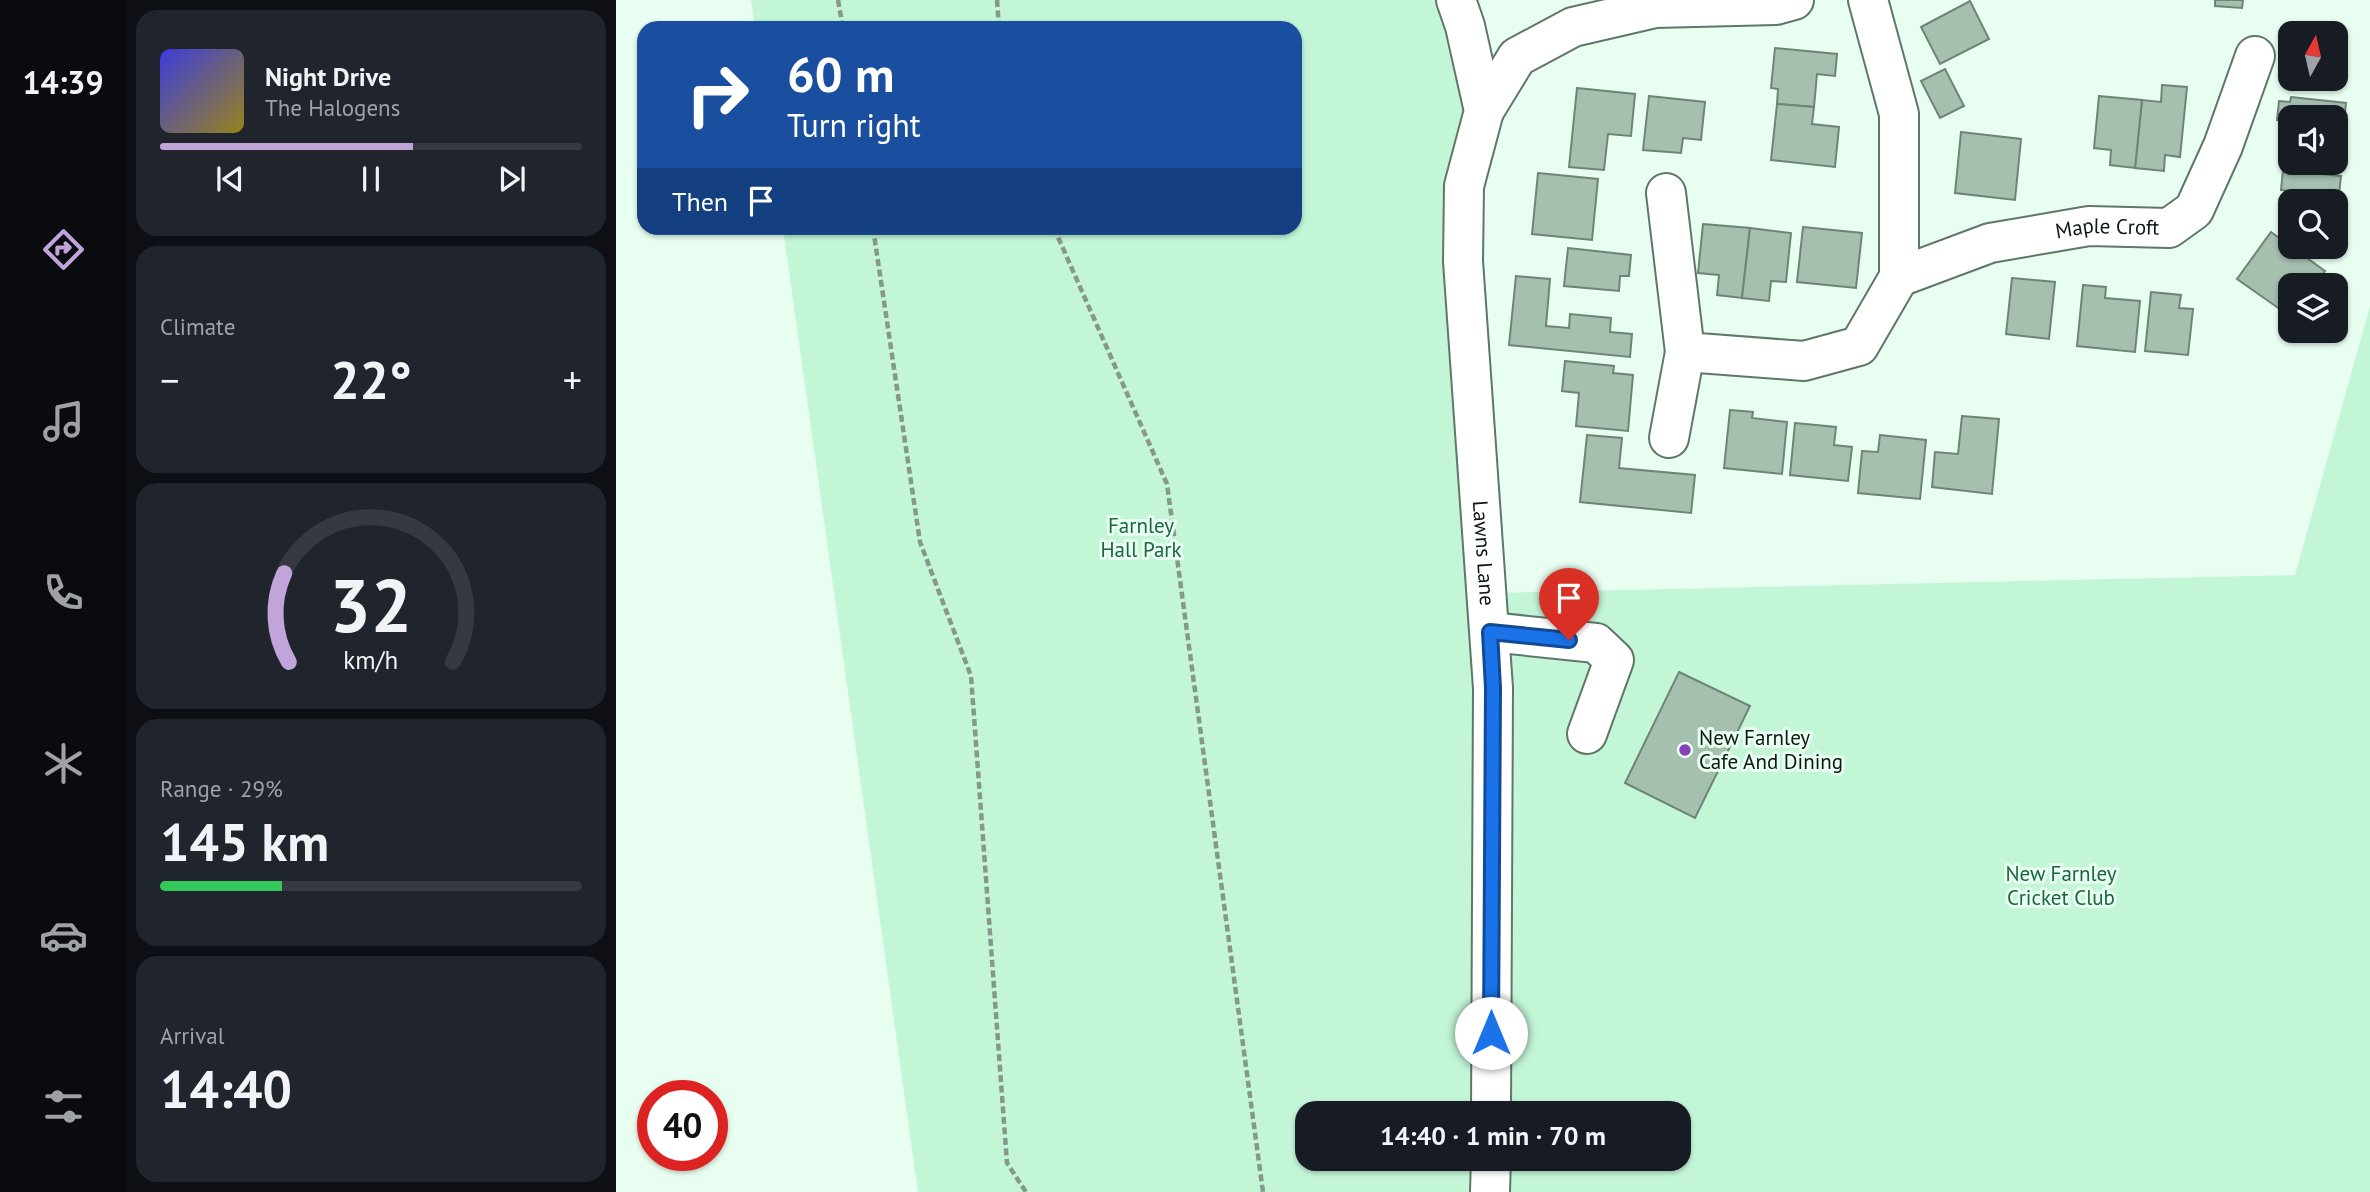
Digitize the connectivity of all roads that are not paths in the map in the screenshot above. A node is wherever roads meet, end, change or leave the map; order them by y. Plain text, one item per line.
1 (1456, 0) edge
2 (1794, 0) edge
3 (1868, 0) edge
4 (1654, 4) edge
5 (2255, 56) dead end
6 (1484, 111) junction
7 (1666, 193) dead end
8 (1899, 276) junction
9 (1685, 352) junction
10 (1669, 438) dead end
11 (1490, 632) junction
12 (1587, 734) dead end
13 (1491, 1101) edge
14 (1490, 1171) edge
15 (1490, 1192) edge

1 - 6 street, Lawns Lane
2 - 4 street
3 - 8 street
4 - 6 street
5 - 8 street, Maple Croft
6 - 11 street, Lawns Lane
7 - 9 street
8 - 9 street
9 - 10 street
11 - 12 street
11 - 13 street, Lawns Lane
14 - 15 street

